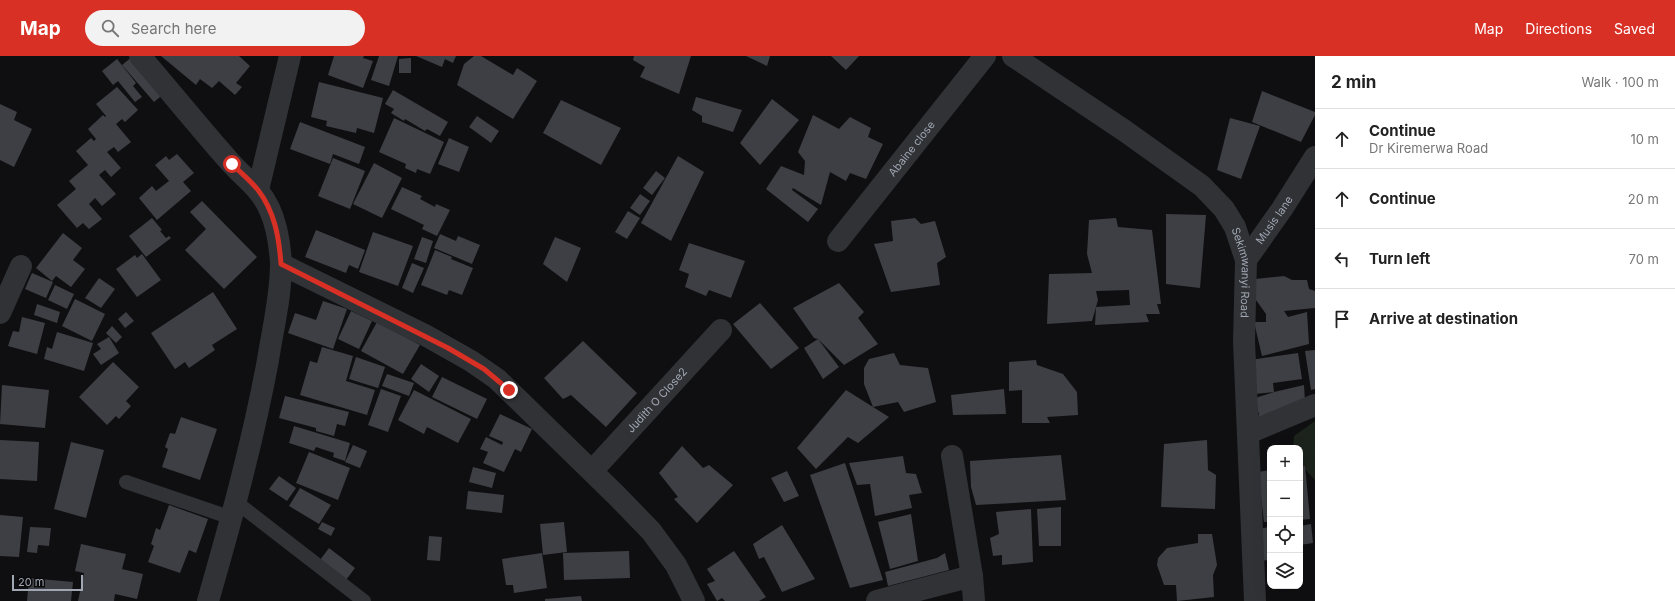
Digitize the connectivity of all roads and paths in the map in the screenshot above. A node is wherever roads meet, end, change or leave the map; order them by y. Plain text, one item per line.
1 (140, 56) edge
2 (290, 56) edge
3 (985, 56) edge
4 (1013, 56) edge
5 (1315, 157) edge
6 (258, 190) junction
7 (838, 241) dead end
8 (1246, 260) junction
9 (281, 264) junction
10 (21, 266) dead end
11 (0, 313) edge
12 (721, 330) dead end
13 (1315, 405) edge
14 (1248, 433) junction
15 (952, 456) dead end
16 (592, 471) junction
17 (126, 482) dead end
18 (234, 510) junction
19 (972, 576) junction
20 (208, 601) edge
21 (364, 601) edge
22 (694, 601) edge
23 (877, 601) edge
24 (974, 601) edge
25 (1255, 601) edge

1 - 6 street
2 - 6 street
3 - 7 street, Abaine close
4 - 8 street, Sekimwanyi Road
5 - 8 street, Musis lane
6 - 9 street
8 - 14 street, Sekimwanyi Road
9 - 16 street
9 - 18 street
10 - 11 street
12 - 16 street, Judith O Close2
13 - 14 street
14 - 25 street, Sekimwanyi Road
15 - 19 street
16 - 22 street
17 - 18 lane
18 - 20 street
18 - 21 lane
19 - 23 street
19 - 24 street

